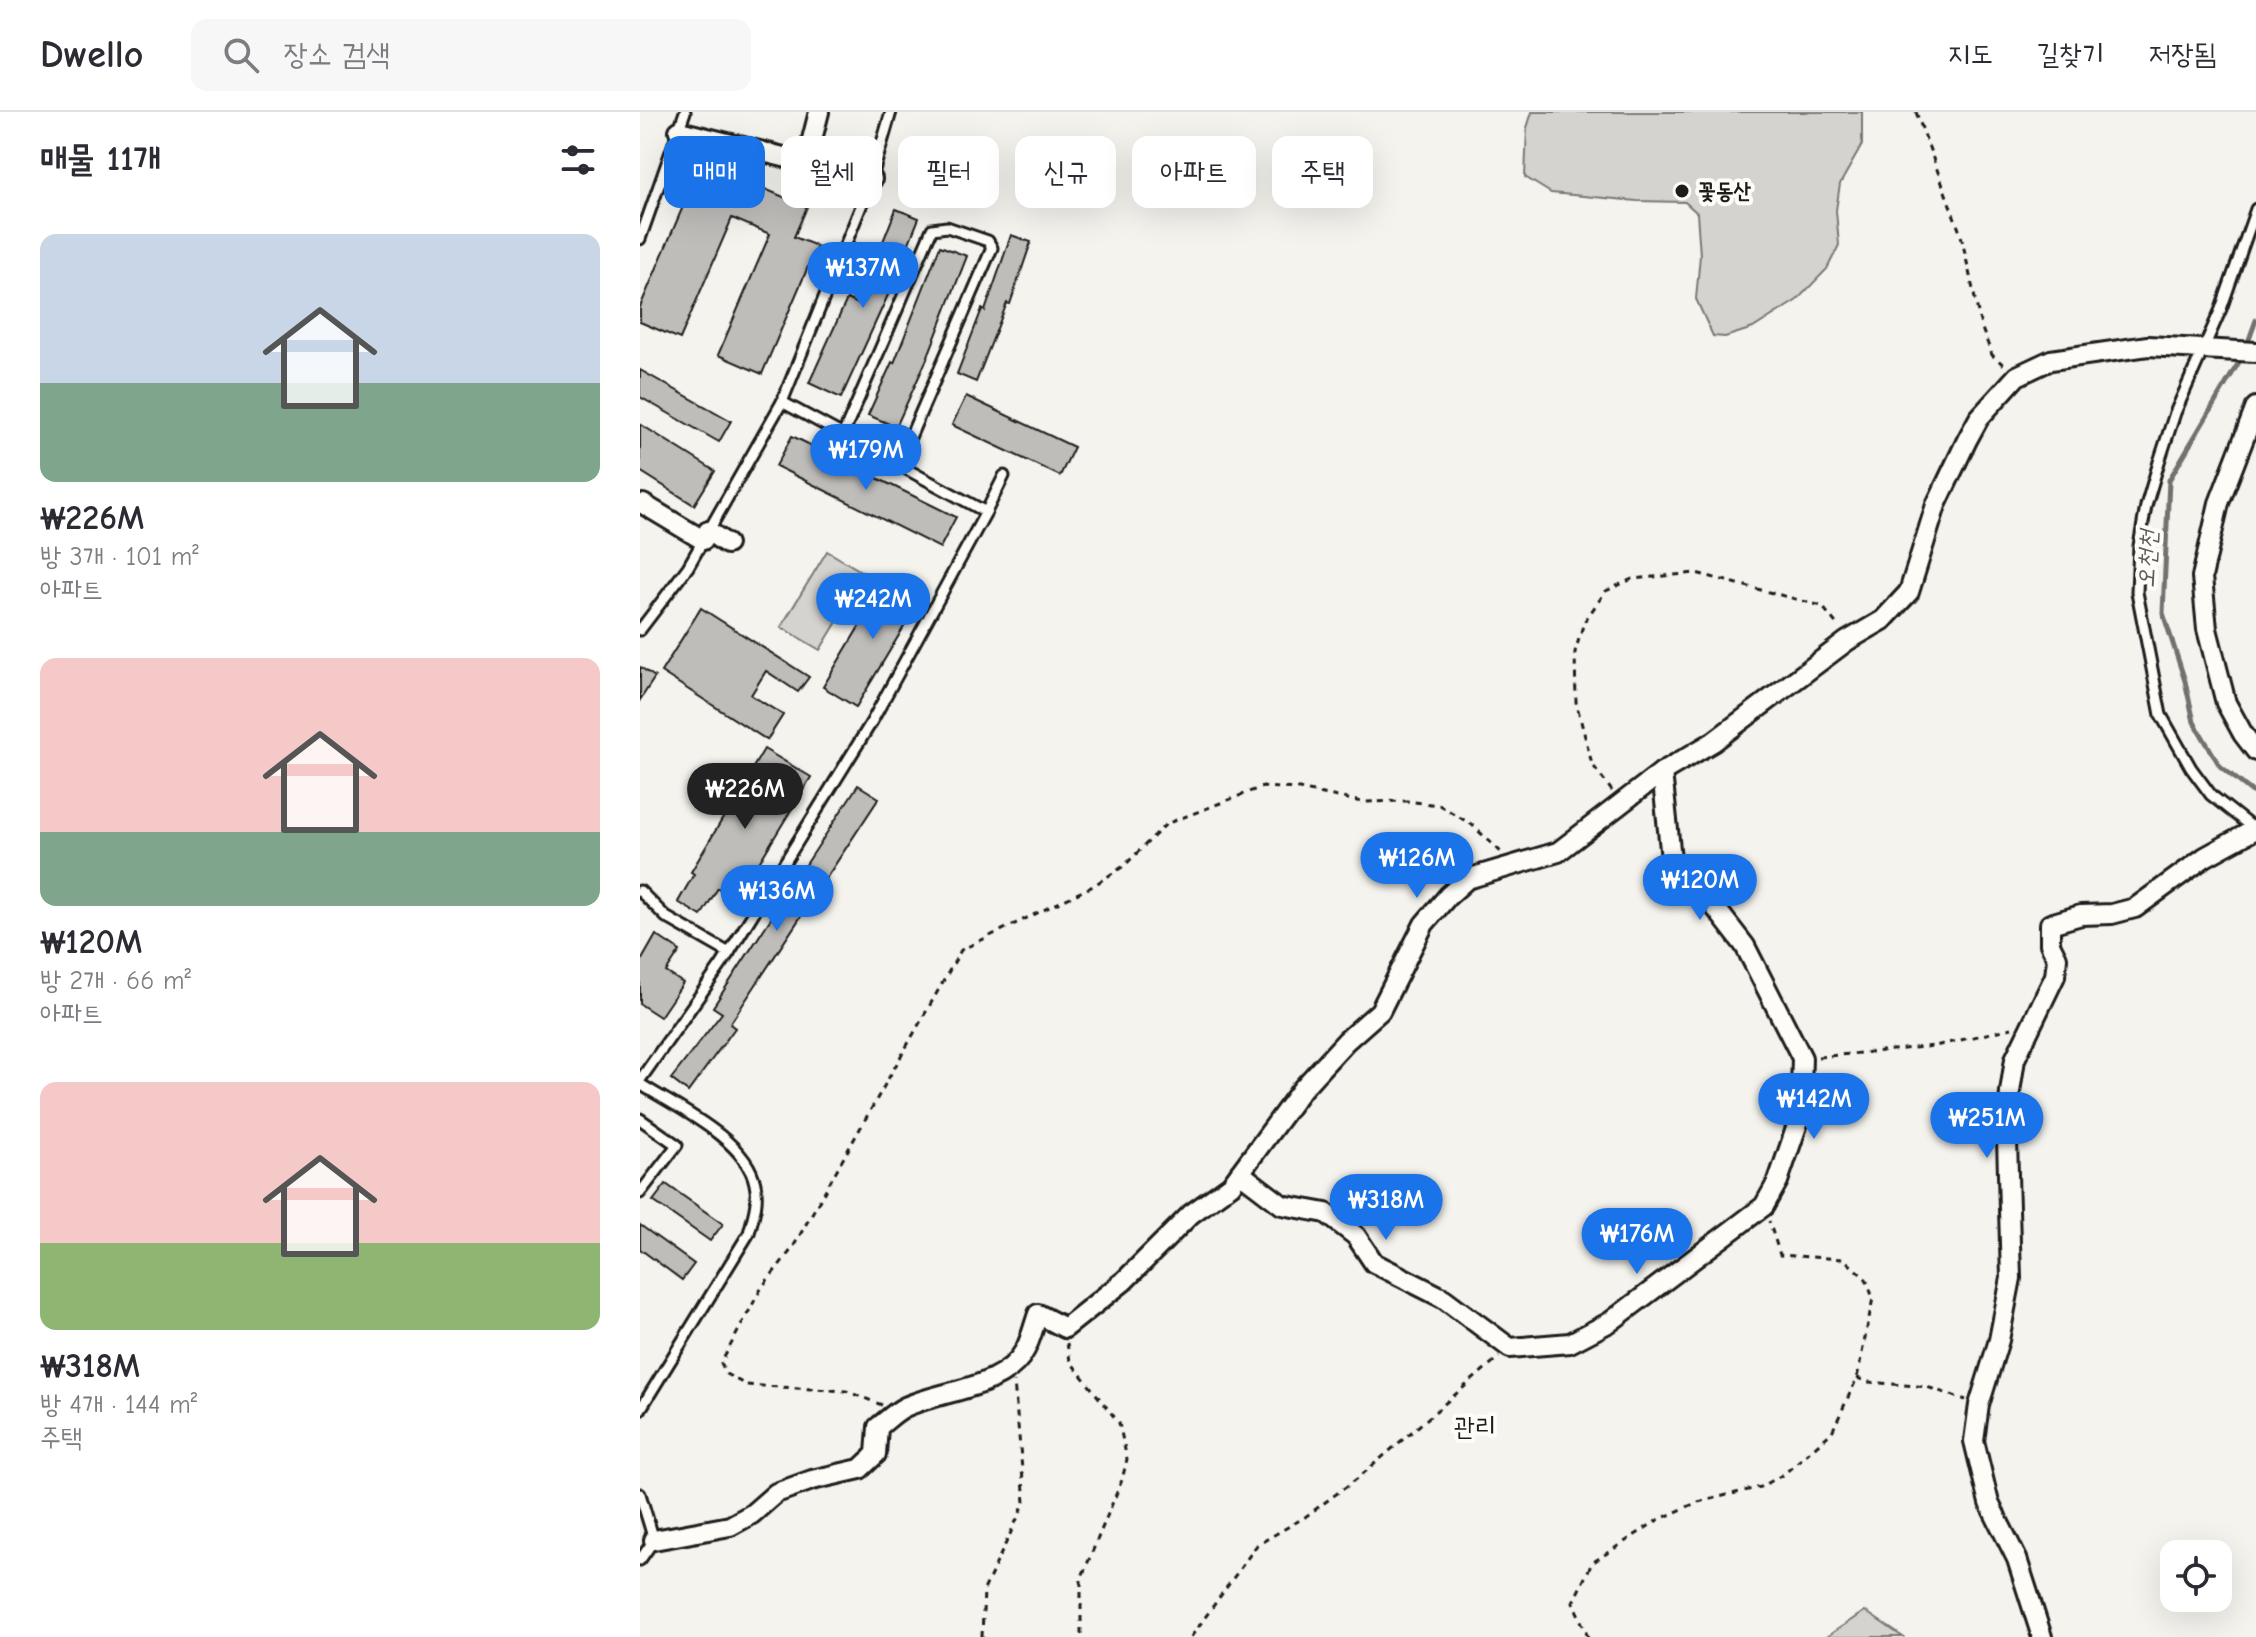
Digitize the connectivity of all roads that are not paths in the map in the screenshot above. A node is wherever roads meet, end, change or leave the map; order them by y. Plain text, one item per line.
1 (685, 112) edge
2 (819, 112) edge
3 (891, 112) edge
4 (679, 131) junction
5 (813, 136) edge
6 (882, 144) edge
7 (781, 157) edge
8 (860, 208) edge
9 (2256, 209) edge
10 (640, 239) edge
11 (2211, 349) junction
12 (2256, 352) edge
13 (782, 402) junction
14 (2256, 407) edge
15 (843, 435) junction
16 (898, 465) junction
17 (1004, 476) dead end
18 (643, 504) dead end
19 (986, 512) junction
20 (706, 536) junction
21 (727, 544) dead end
22 (640, 630) edge
23 (2256, 751) edge
24 (1662, 772) junction
25 (2255, 831) edge
26 (640, 891) edge
27 (729, 953) junction
28 (640, 1082) edge
29 (640, 1119) edge
30 (1240, 1173) junction
31 (640, 1193) edge
32 (643, 1397) edge
33 (640, 1410) edge
34 (640, 1494) edge
35 (654, 1540) junction
36 (640, 1560) edge
37 (2042, 1637) edge

1 - 4 lane
2 - 5 street
3 - 6 lane
4 - 7 street
4 - 10 lane
8 - 13 lane
9 - 11 lane
11 - 12 street
11 - 24 street
11 - 25 lane
13 - 15 lane
13 - 20 lane
14 - 23 street
15 - 16 lane
15 - 16 lane
16 - 19 lane
17 - 19 lane
18 - 20 street
19 - 27 lane
20 - 21 street
20 - 22 lane
24 - 30 street
24 - 30 street
25 - 37 street
26 - 27 lane
27 - 28 lane
28 - 32 lane
29 - 31 lane
30 - 35 street
32 - 33 lane
34 - 35 lane
35 - 36 lane

